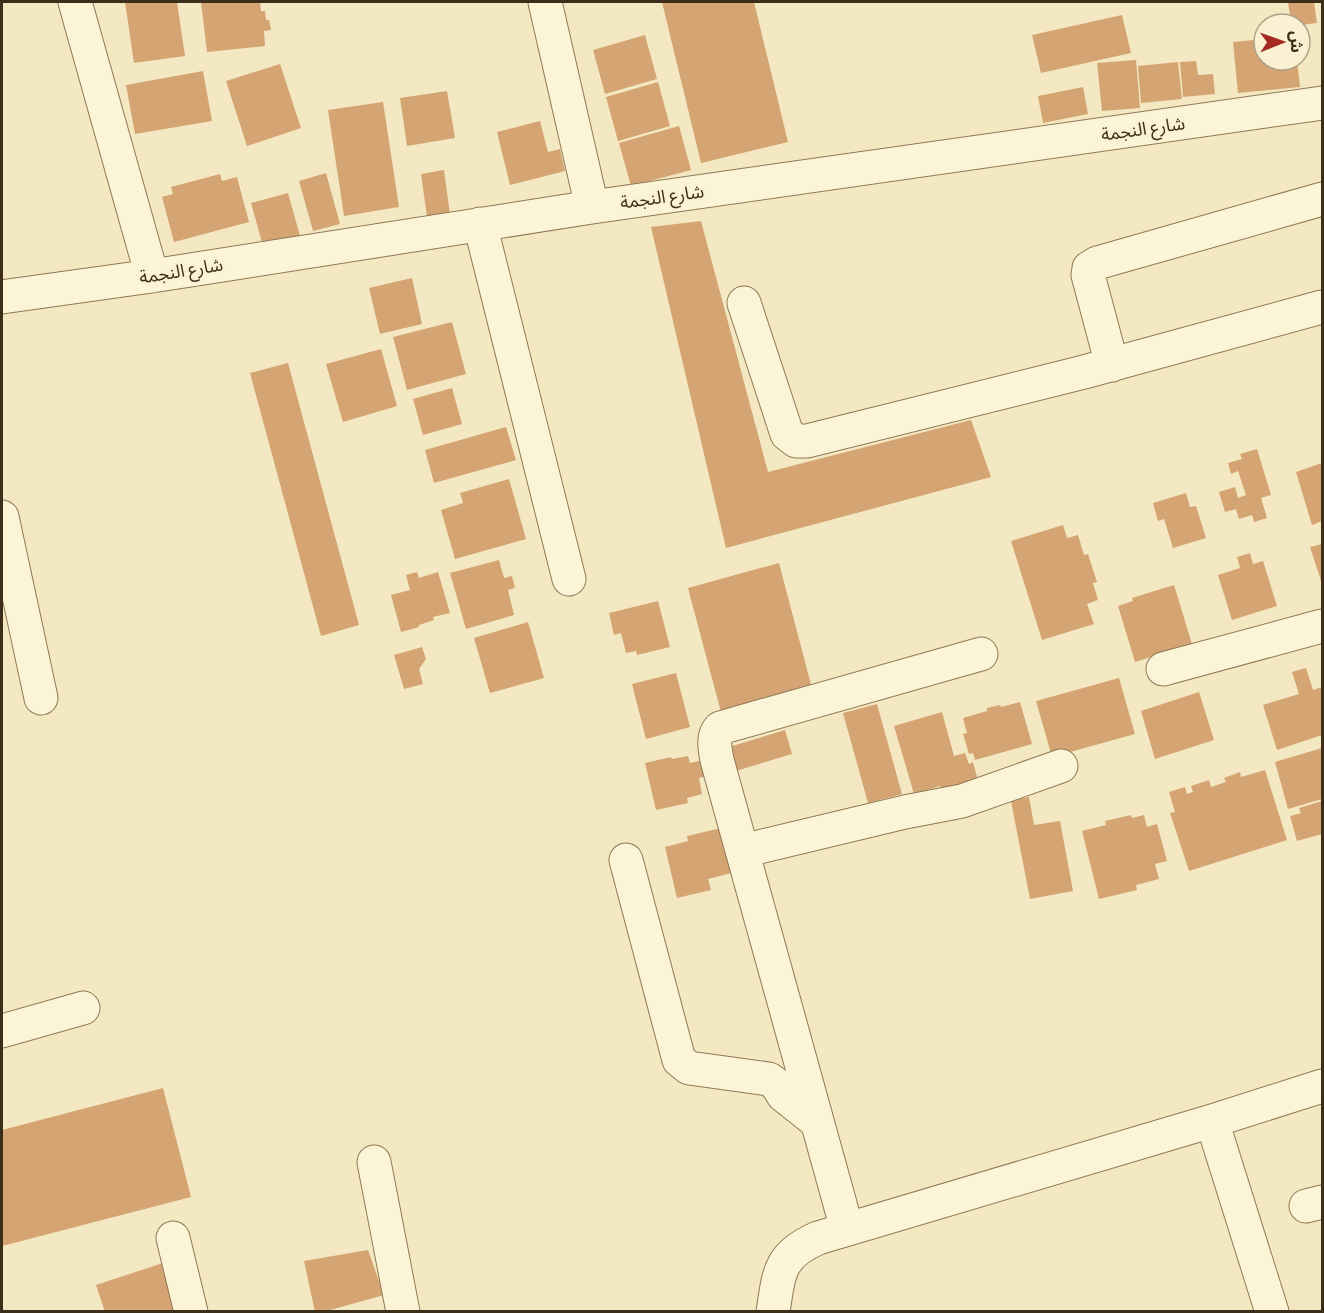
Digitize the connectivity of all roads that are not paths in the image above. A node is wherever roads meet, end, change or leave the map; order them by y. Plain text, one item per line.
1 (75, 2) edge
2 (545, 2) edge
3 (1323, 103) edge
4 (1323, 199) edge
5 (592, 207) junction
6 (480, 224) junction
7 (152, 276) junction
8 (2, 297) edge
9 (744, 303) dead end
10 (1323, 307) edge
11 (1112, 365) junction
12 (2, 517) edge
13 (569, 579) dead end
14 (1323, 626) edge
15 (981, 654) dead end
16 (1163, 669) dead end
17 (41, 698) dead end
18 (1061, 766) dead end
19 (742, 851) junction
20 (626, 860) dead end
21 (84, 1008) dead end
22 (2, 1031) edge
23 (1323, 1086) edge
24 (1212, 1121) junction
25 (817, 1122) junction
26 (374, 1162) dead end
27 (847, 1229) junction
28 (173, 1238) dead end
29 (191, 1311) edge
30 (403, 1311) edge
31 (773, 1311) edge
32 (1272, 1311) edge

1 - 7 street
2 - 5 street
3 - 5 street, شارع النجمة
4 - 11 street
5 - 6 street, شارع النجمة
6 - 7 street, شارع النجمة
6 - 13 street
7 - 8 street, شارع النجمة
9 - 11 street
10 - 11 street
12 - 17 street
14 - 16 street
15 - 19 street
18 - 19 street
19 - 25 street
20 - 25 street
21 - 22 street
23 - 24 street
24 - 27 street
24 - 32 street
25 - 27 street
26 - 30 street
27 - 31 street
28 - 29 street

